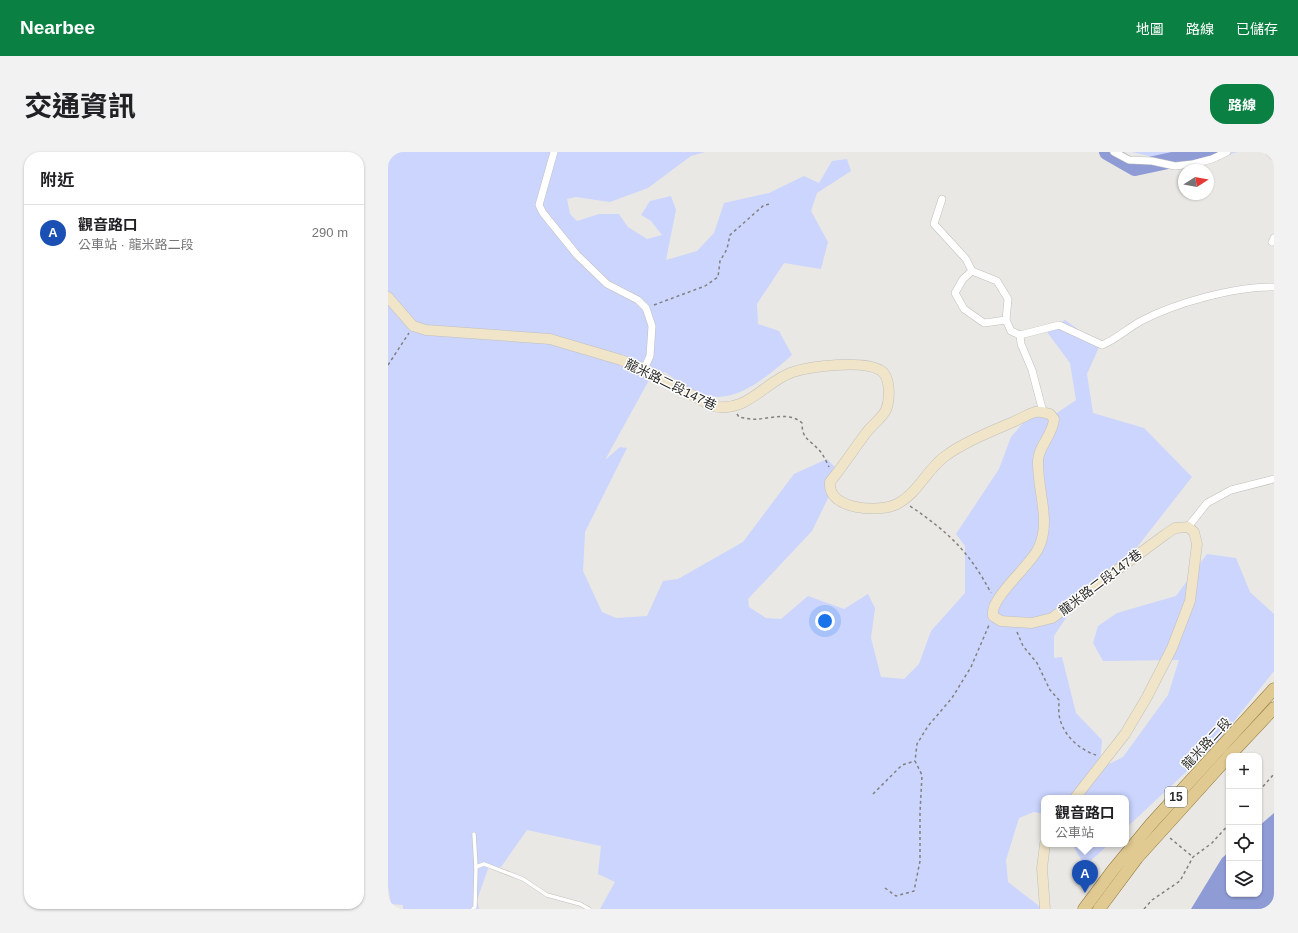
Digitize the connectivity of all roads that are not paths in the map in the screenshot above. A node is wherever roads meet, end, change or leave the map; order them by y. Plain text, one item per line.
1 (554, 152) edge
2 (1114, 152) edge
3 (1227, 152) edge
4 (1269, 152) edge
5 (1274, 157) edge
6 (942, 199) dead end
7 (972, 271) junction
8 (1274, 288) edge
9 (388, 297) edge
10 (1006, 320) junction
11 (1020, 335) junction
12 (644, 369) junction
13 (1043, 412) junction
14 (1274, 479) edge
15 (1188, 527) junction
16 (1274, 690) edge
17 (1274, 708) edge
18 (1232, 753) edge
19 (1226, 759) edge
20 (1077, 795) edge
21 (474, 834) dead end
22 (1045, 847) edge
23 (476, 867) junction
24 (473, 909) edge
25 (589, 909) edge
26 (1045, 909) edge
27 (1084, 909) edge
28 (1099, 909) edge

1 - 12 street
2 - 3 street
4 - 5 street
6 - 7 street
7 - 10 street
7 - 10 street
8 - 11 street
9 - 12 street, 龍米路二段147巷
10 - 11 street
11 - 13 street
12 - 13 street, 龍米路二段147巷
13 - 15 street, 龍米路二段147巷
14 - 15 street
15 - 20 street
16 - 27 main road, 龍米路二段 / 15
17 - 18 main road, 龍米路二段 / 15
19 - 28 main road, 龍米路二段 / 15
21 - 23 lane
22 - 26 street
23 - 24 lane
23 - 25 lane

